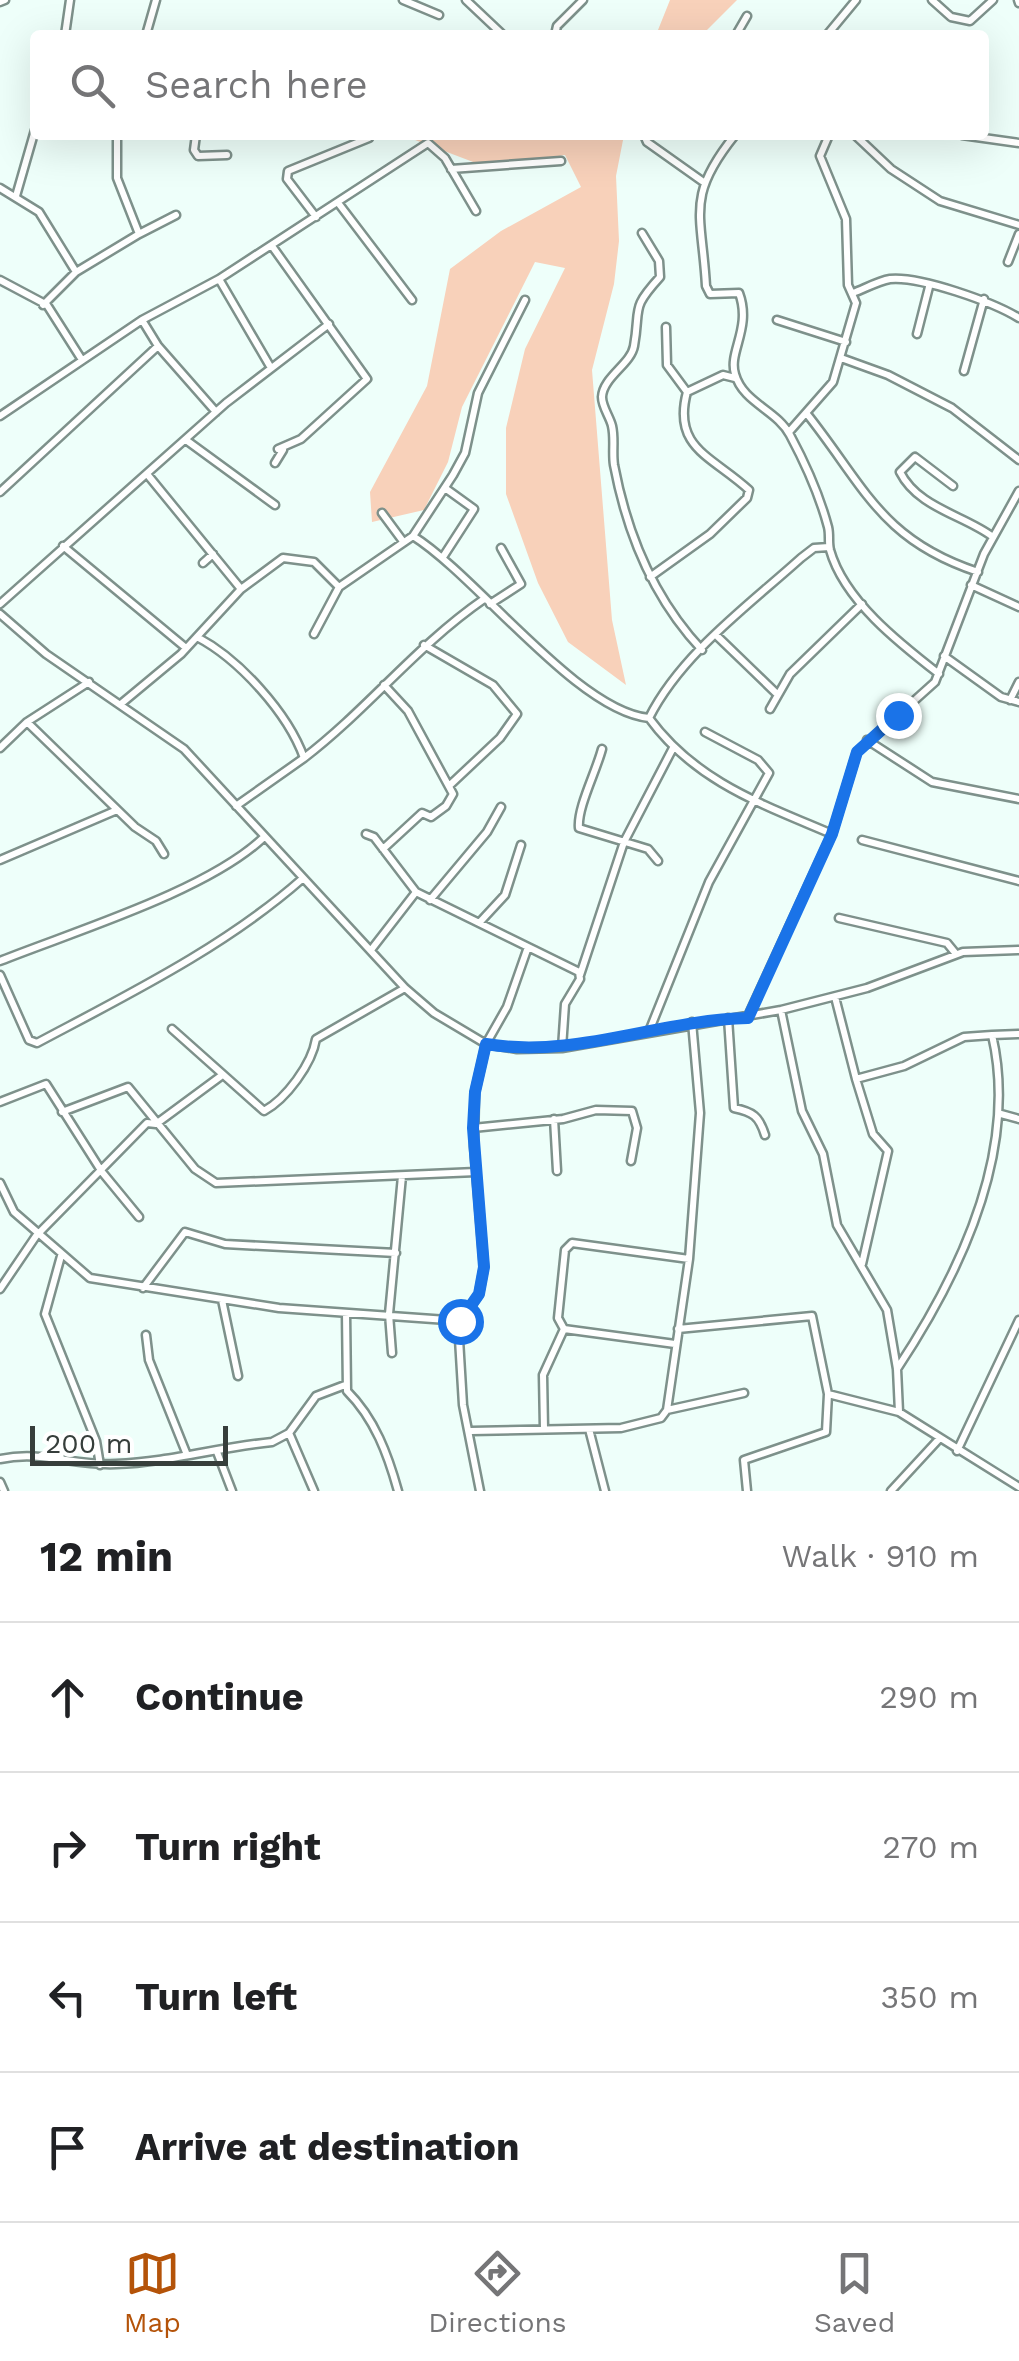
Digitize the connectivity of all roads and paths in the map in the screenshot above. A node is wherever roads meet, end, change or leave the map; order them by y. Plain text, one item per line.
1 (70, 0) edge
2 (156, 0) edge
3 (403, 0) edge
4 (466, 0) edge
5 (583, 0) edge
6 (856, 0) edge
7 (932, 0) edge
8 (993, 0) edge
9 (439, 14) dead end
10 (748, 16) dead end
11 (66, 30) edge
12 (147, 30) edge
13 (498, 30) edge
14 (557, 30) edge
15 (739, 30) edge
16 (831, 30) edge
17 (989, 139) edge
18 (32, 140) edge
19 (117, 140) edge
20 (195, 140) edge
21 (364, 140) edge
22 (646, 140) edge
23 (731, 140) edge
24 (827, 140) edge
25 (861, 140) edge
26 (1019, 143) edge
27 (227, 155) dead end
28 (560, 161) dead end
29 (451, 169) junction
30 (702, 182) junction
31 (0, 188) edge
32 (16, 196) junction
33 (339, 204) junction
34 (476, 212) dead end
35 (176, 215) dead end
36 (1019, 215) edge
37 (316, 217) junction
38 (1017, 225) edge
39 (642, 233) dead end
40 (139, 234) junction
41 (1019, 234) edge
42 (272, 246) junction
43 (1008, 262) dead end
44 (76, 272) junction
45 (219, 279) junction
46 (0, 280) edge
47 (928, 287) junction
48 (853, 293) junction
49 (984, 298) junction
50 (412, 300) dead end
51 (525, 300) dead end
52 (44, 305) junction
53 (1019, 318) edge
54 (142, 320) junction
55 (776, 320) dead end
56 (329, 324) junction
57 (666, 327) dead end
58 (917, 334) dead end
59 (846, 342) junction
60 (158, 346) junction
61 (841, 358) junction
62 (82, 360) junction
63 (271, 368) junction
64 (964, 370) dead end
65 (736, 378) junction
66 (687, 392) junction
67 (216, 412) junction
68 (807, 414) junction
69 (0, 416) edge
70 (789, 432) junction
71 (186, 440) junction
72 (1019, 460) edge
73 (275, 463) dead end
74 (147, 474) junction
75 (953, 486) dead end
76 (445, 488) junction
77 (1019, 491) edge
78 (0, 492) edge
79 (275, 505) dead end
80 (382, 513) dead end
81 (413, 536) junction
82 (993, 537) junction
83 (402, 540) junction
84 (63, 546) junction
85 (829, 547) junction
86 (501, 548) dead end
87 (213, 554) junction
88 (443, 557) junction
89 (202, 563) dead end
90 (978, 572) junction
91 (650, 576) junction
92 (971, 585) junction
93 (339, 587) junction
94 (241, 589) junction
95 (487, 601) junction
96 (0, 604) edge
97 (862, 604) junction
98 (1019, 608) edge
99 (0, 614) edge
100 (314, 634) dead end
101 (717, 636) junction
102 (197, 637) junction
103 (424, 645) junction
104 (186, 648) junction
105 (702, 650) junction
106 (944, 656) junction
107 (939, 674) junction
108 (89, 682) junction
109 (1019, 682) edge
110 (384, 685) junction
111 (777, 695) junction
112 (1010, 700) junction
113 (1019, 702) edge
114 (122, 703) junction
115 (770, 709) dead end
116 (649, 718) junction
117 (27, 722) junction
118 (705, 732) dead end
119 (866, 740) junction
120 (2, 744) edge
121 (673, 748) junction
122 (602, 750) dead end
123 (304, 758) junction
124 (450, 785) junction
125 (1019, 799) edge
126 (754, 803) junction
127 (236, 806) junction
128 (500, 808) dead end
129 (117, 810) junction
130 (366, 834) dead end
131 (832, 834) junction
132 (264, 838) junction
133 (862, 840) dead end
134 (624, 842) junction
135 (522, 845) dead end
136 (384, 849) junction
137 (164, 854) dead end
138 (0, 860) edge
139 (658, 861) dead end
140 (302, 880) junction
141 (1019, 882) edge
142 (416, 892) junction
143 (430, 900) junction
144 (839, 918) dead end
145 (480, 922) junction
146 (528, 948) junction
147 (371, 950) junction
148 (1019, 950) edge
149 (956, 954) junction
150 (0, 961) edge
151 (0, 975) edge
152 (580, 976) junction
153 (405, 988) junction
154 (834, 997) junction
155 (781, 1010) junction
156 (728, 1018) junction
157 (748, 1018) junction
158 (692, 1022) junction
159 (172, 1029) dead end
160 (649, 1030) junction
161 (1019, 1034) edge
162 (992, 1035) junction
163 (486, 1044) junction
164 (562, 1048) junction
165 (221, 1076) junction
166 (856, 1079) junction
167 (0, 1102) edge
168 (62, 1112) junction
169 (1002, 1114) junction
170 (554, 1119) junction
171 (1019, 1119) edge
172 (156, 1124) junction
173 (473, 1128) junction
174 (765, 1135) dead end
175 (631, 1162) dead end
176 (557, 1171) dead end
177 (102, 1172) junction
178 (476, 1172) junction
179 (402, 1176) junction
180 (0, 1182) edge
181 (139, 1217) dead end
182 (36, 1236) junction
183 (396, 1253) junction
184 (62, 1256) junction
185 (689, 1259) junction
186 (862, 1264) junction
187 (0, 1289) edge
188 (142, 1289) junction
189 (222, 1300) junction
190 (346, 1313) junction
191 (389, 1314) junction
192 (1019, 1320) edge
193 (460, 1321) junction
194 (564, 1329) junction
195 (678, 1329) junction
196 (146, 1335) dead end
197 (675, 1344) junction
198 (392, 1353) dead end
199 (898, 1369) junction
200 (238, 1376) dead end
201 (346, 1386) junction
202 (744, 1393) dead end
203 (828, 1394) junction
204 (667, 1410) junction
205 (899, 1412) junction
206 (544, 1429) junction
207 (589, 1429) junction
208 (472, 1431) junction
209 (288, 1433) junction
210 (939, 1440) junction
211 (957, 1451) junction
212 (217, 1452) junction
213 (186, 1456) junction
214 (0, 1458) edge
215 (100, 1465) junction
216 (0, 1482) edge
217 (1019, 1486) edge
218 (4, 1491) edge
219 (232, 1491) edge
220 (314, 1491) edge
221 (398, 1491) edge
222 (480, 1491) edge
223 (606, 1491) edge
224 (747, 1491) edge
225 (892, 1491) edge

1 - 11 street
2 - 12 street
3 - 9 street
4 - 13 street
5 - 14 street
6 - 16 street
7 - 8 street
10 - 15 street
17 - 26 street
18 - 32 street
19 - 40 street
20 - 27 street
21 - 37 street
22 - 30 street
23 - 30 street
24 - 48 street
25 - 38 street
28 - 29 street
29 - 33 street
29 - 34 street
30 - 65 street
31 - 32 street
32 - 44 street
33 - 37 street
33 - 50 street
35 - 40 street
36 - 38 street
37 - 42 street
39 - 91 street
40 - 44 street
41 - 43 street
42 - 45 street
42 - 56 street
44 - 52 street
45 - 54 street
45 - 63 street
46 - 52 street
47 - 48 street
47 - 49 street
47 - 58 street
48 - 59 street
49 - 53 street
49 - 64 street
51 - 76 street
52 - 62 street
54 - 60 street
54 - 62 street
55 - 59 street
56 - 63 street
56 - 73 street
57 - 66 street
59 - 61 street
60 - 67 street
60 - 78 street
61 - 68 street
61 - 72 street
62 - 69 street
63 - 67 street
65 - 66 street
65 - 70 street
66 - 91 street
67 - 71 street
68 - 70 street
68 - 90 street
70 - 85 street
71 - 74 street
71 - 79 street
74 - 84 street
74 - 87 street
75 - 82 street
76 - 81 street
76 - 88 street
77 - 82 street
80 - 83 street
81 - 83 street
81 - 88 street
82 - 90 street
83 - 93 street
84 - 96 street
84 - 104 street
85 - 97 street
85 - 101 street
86 - 95 street
87 - 89 street
87 - 94 street
88 - 95 street
90 - 92 street
91 - 105 street
92 - 98 street
92 - 106 street
93 - 94 street
93 - 100 street
94 - 102 street
95 - 103 street
95 - 116 street
97 - 107 street
97 - 111 street
99 - 108 street
101 - 105 street
101 - 111 street
102 - 104 street
102 - 123 street
103 - 110 street
103 - 124 street
104 - 114 street
105 - 116 street
106 - 107 street
106 - 112 street
107 - 119 street
108 - 114 street
108 - 117 street
109 - 112 street
110 - 123 street
110 - 124 street
111 - 115 street
112 - 113 street
114 - 127 street
116 - 121 street
117 - 120 street
117 - 129 street
118 - 126 street
119 - 125 street
119 - 131 street
121 - 126 street
121 - 134 street
122 - 134 street
123 - 127 street
124 - 136 street
126 - 131 street
126 - 160 street
127 - 132 street
128 - 143 street
129 - 137 street
129 - 138 street
130 - 136 street
131 - 157 street
132 - 140 street
132 - 150 street
133 - 141 street
134 - 139 street
134 - 152 street
135 - 145 street
136 - 142 street
140 - 147 street
140 - 151 street
142 - 143 street
142 - 147 street
143 - 145 street
144 - 149 street
145 - 146 street
146 - 152 street
146 - 163 street
147 - 153 street
148 - 149 street
149 - 154 street
152 - 164 street
153 - 163 street
153 - 165 street
154 - 155 street
154 - 166 street
155 - 157 street
155 - 186 street
156 - 157 street
156 - 158 street
156 - 174 street
158 - 160 street
158 - 185 street
159 - 165 street
160 - 164 street
161 - 162 street
162 - 166 street
162 - 169 street
163 - 164 street
163 - 173 street
165 - 172 street
166 - 186 street
167 - 168 street
168 - 172 street
168 - 177 street
169 - 171 street
169 - 199 street
170 - 173 street
170 - 175 street
170 - 176 street
172 - 177 street
172 - 179 street
173 - 178 street
177 - 181 street
177 - 182 street
178 - 179 street
178 - 193 street
179 - 183 street
180 - 182 street
182 - 184 street
182 - 187 street
183 - 188 street
183 - 191 street
184 - 188 street
184 - 215 street
185 - 194 street
185 - 195 street
186 - 199 street
188 - 189 street
189 - 190 street
189 - 200 street
190 - 191 street
190 - 201 street
191 - 193 street
191 - 198 street
192 - 211 street
193 - 208 street
194 - 197 street
194 - 206 street
195 - 197 street
195 - 203 street
196 - 213 street
197 - 204 street
199 - 205 street
201 - 209 street
201 - 221 street
202 - 204 street
203 - 205 street
203 - 224 street
204 - 207 street
205 - 210 street
206 - 207 street
206 - 208 street
207 - 223 street
208 - 222 street
209 - 212 street
209 - 220 street
210 - 211 street
210 - 225 street
211 - 217 street
212 - 213 street
212 - 219 street
213 - 215 street
214 - 215 street
216 - 218 street

